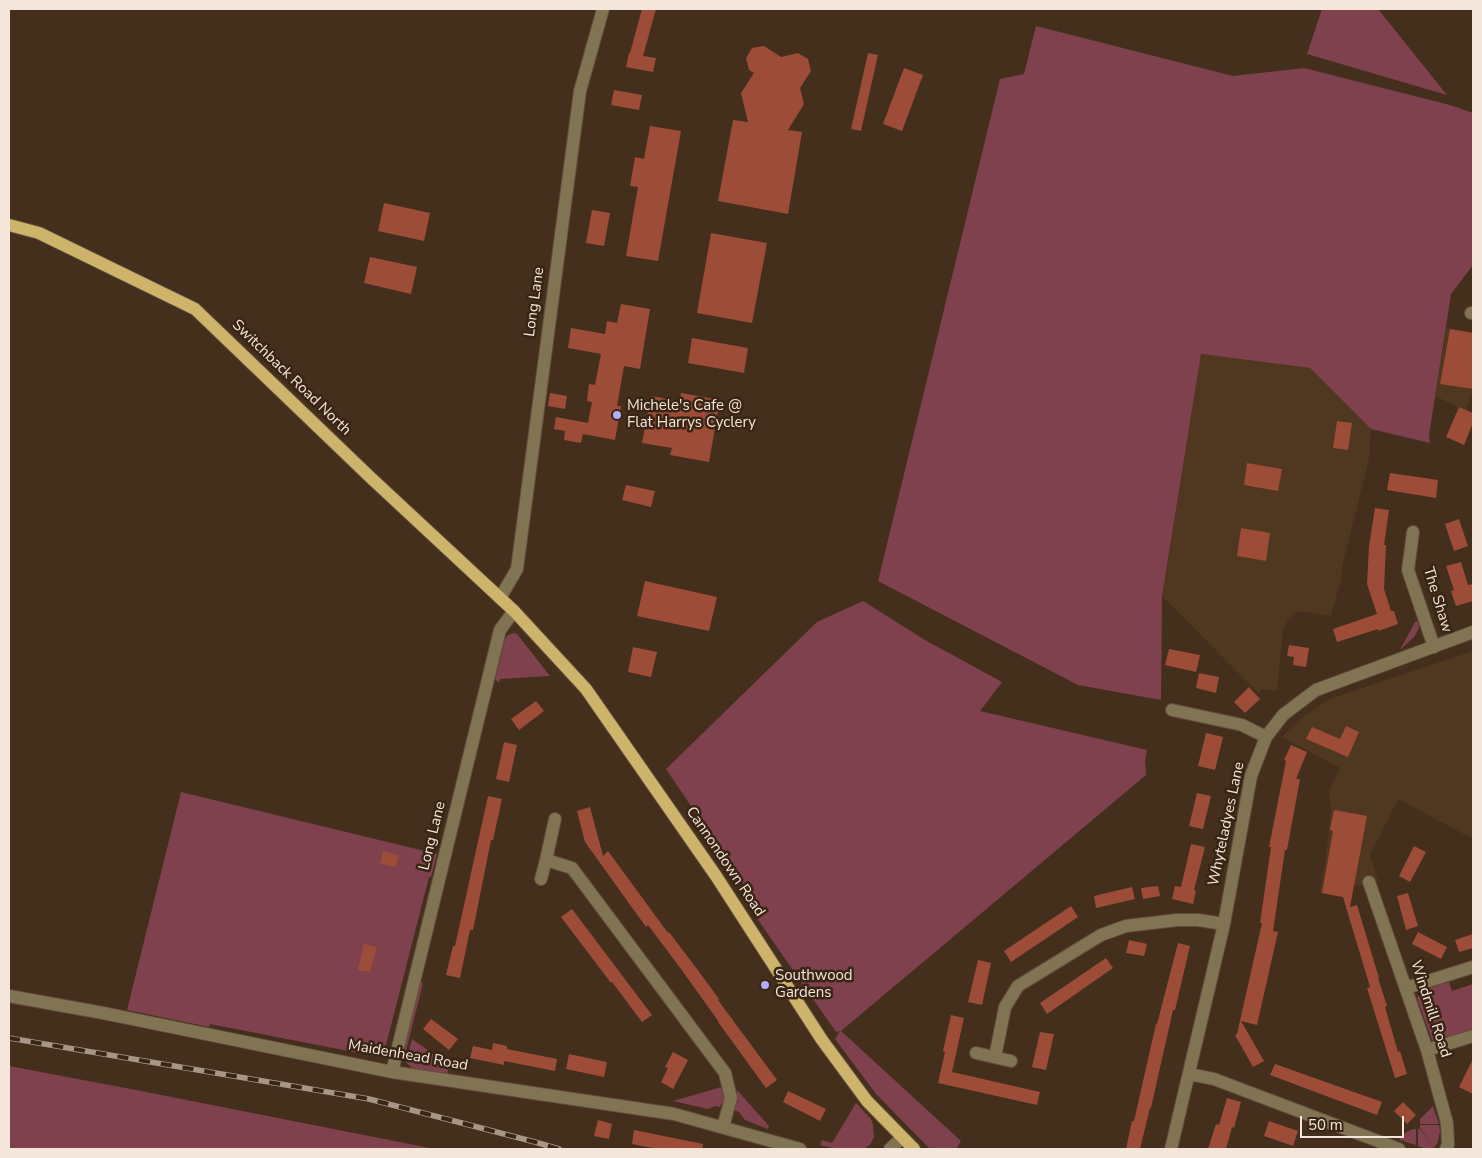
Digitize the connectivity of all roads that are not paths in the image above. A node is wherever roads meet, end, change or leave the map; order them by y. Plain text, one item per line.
1 (603, 9) edge
2 (9, 224) edge
3 (1413, 532) dead end
4 (500, 598) junction
5 (514, 611) junction
6 (1473, 632) edge
7 (1434, 647) junction
8 (1172, 710) dead end
9 (1266, 737) junction
10 (555, 819) dead end
11 (546, 860) junction
12 (541, 879) dead end
13 (1369, 882) dead end
14 (1224, 924) junction
15 (1473, 967) edge
16 (1406, 988) junction
17 (9, 996) edge
18 (1473, 1036) edge
19 (1427, 1050) junction
20 (976, 1053) dead end
21 (996, 1057) junction
22 (1011, 1061) dead end
23 (392, 1072) junction
24 (1189, 1074) junction
25 (723, 1127) junction
26 (902, 1138) junction
27 (800, 1149) edge
28 (890, 1149) edge
29 (914, 1149) edge
30 (1171, 1149) edge
31 (1399, 1149) edge
32 (1446, 1149) edge

1 - 4 street, Long Lane
2 - 4 main road, Switchback Road North
3 - 7 street, The Shaw
4 - 5 main road, Switchback Road North
5 - 23 street, Long Lane
5 - 26 main road, Cannondown Road
6 - 7 street, Whyteladyes Lane
7 - 9 street, Whyteladyes Lane
8 - 9 street
9 - 14 street, Whyteladyes Lane
10 - 11 street
11 - 12 street
11 - 25 street
13 - 16 street, Windmill Road
14 - 21 street
14 - 24 street, Whyteladyes Lane
15 - 16 street
16 - 19 street, Windmill Road
17 - 23 street, Maidenhead Road
18 - 19 street
19 - 32 street, Windmill Road
20 - 21 street
21 - 22 street
23 - 25 street, Maidenhead Road
24 - 30 street, Whyteladyes Lane
24 - 31 street
25 - 27 street, Maidenhead Road
26 - 28 street
26 - 29 main road

